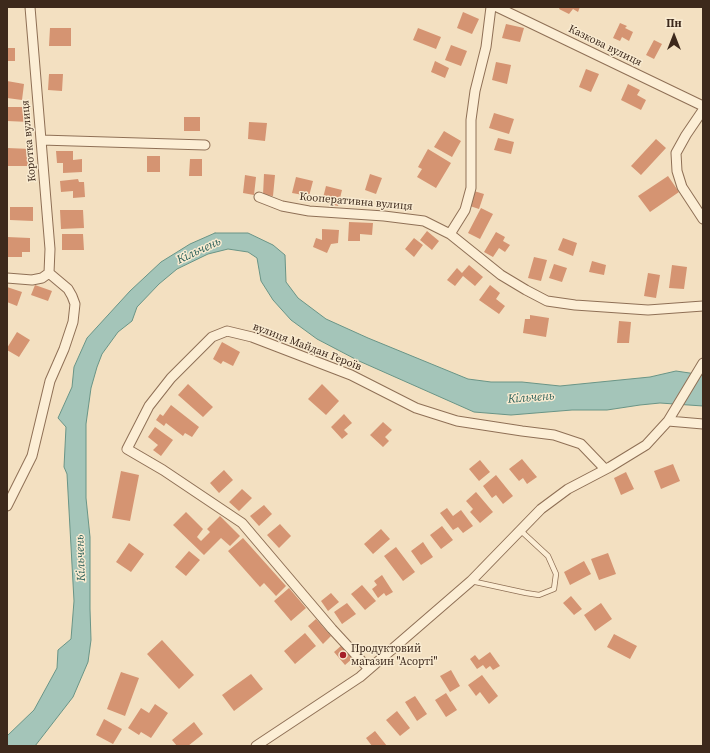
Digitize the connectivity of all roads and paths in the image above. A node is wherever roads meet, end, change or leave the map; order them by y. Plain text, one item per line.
1 (30, 7) edge
2 (491, 7) edge
3 (497, 7) edge
4 (703, 106) edge
5 (703, 110) edge
6 (41, 140) junction
7 (205, 145) dead end
8 (259, 197) dead end
9 (703, 219) edge
10 (450, 234) junction
11 (49, 273) junction
12 (7, 278) edge
13 (703, 306) edge
14 (703, 363) edge
15 (668, 421) junction
16 (703, 424) edge
17 (605, 469) junction
18 (7, 506) edge
19 (520, 530) junction
20 (471, 581) junction
21 (369, 669) junction
22 (256, 746) edge

1 - 6 street, Коротка вулиця
2 - 10 street
3 - 4 street, Казкова вулиця
5 - 9 street
6 - 7 street
6 - 11 street, Коротка вулиця
8 - 10 street, Кооперативна вулиця
10 - 13 street, Кооперативна вулиця
11 - 12 street
11 - 18 street
14 - 15 street
15 - 16 street
15 - 17 street
17 - 19 street
17 - 21 street, вулиця Майдан Героїв
19 - 20 street
19 - 20 lane
20 - 21 street
21 - 22 street

